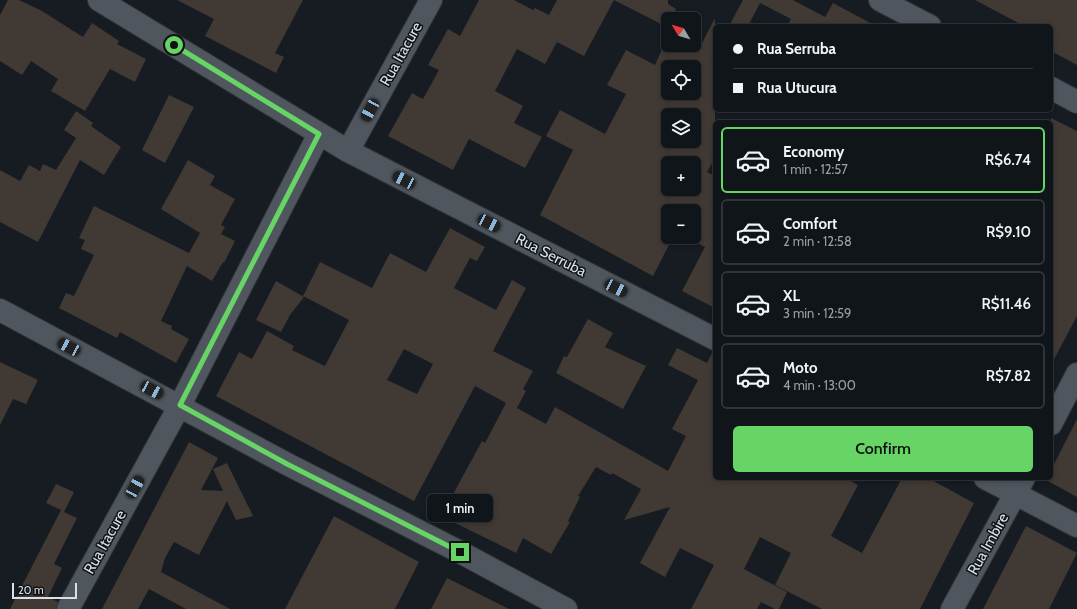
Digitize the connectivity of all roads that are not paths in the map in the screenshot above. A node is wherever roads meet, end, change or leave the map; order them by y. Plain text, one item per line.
1 (99, 0) edge
2 (431, 0) edge
3 (880, 0) edge
4 (926, 24) edge
5 (1053, 89) edge
6 (1077, 102) edge
7 (319, 134) junction
8 (348, 151) junction
9 (0, 310) edge
10 (713, 338) edge
11 (1077, 374) edge
12 (180, 405) junction
13 (1053, 420) edge
14 (994, 480) edge
15 (1020, 486) edge
16 (1077, 526) edge
17 (68, 609) edge
18 (566, 609) edge
19 (952, 609) edge

1 - 7 street, Rua Serruba
2 - 8 street, Rua Itacure
3 - 4 street
5 - 6 street
7 - 8 street, Rua Serruba
7 - 12 street, Rua Itacure
8 - 10 street, Rua Serruba
9 - 12 street
11 - 13 street
12 - 17 street, Rua Itacure
12 - 18 street
14 - 15 street
15 - 16 street
15 - 19 street, Rua Imbire

